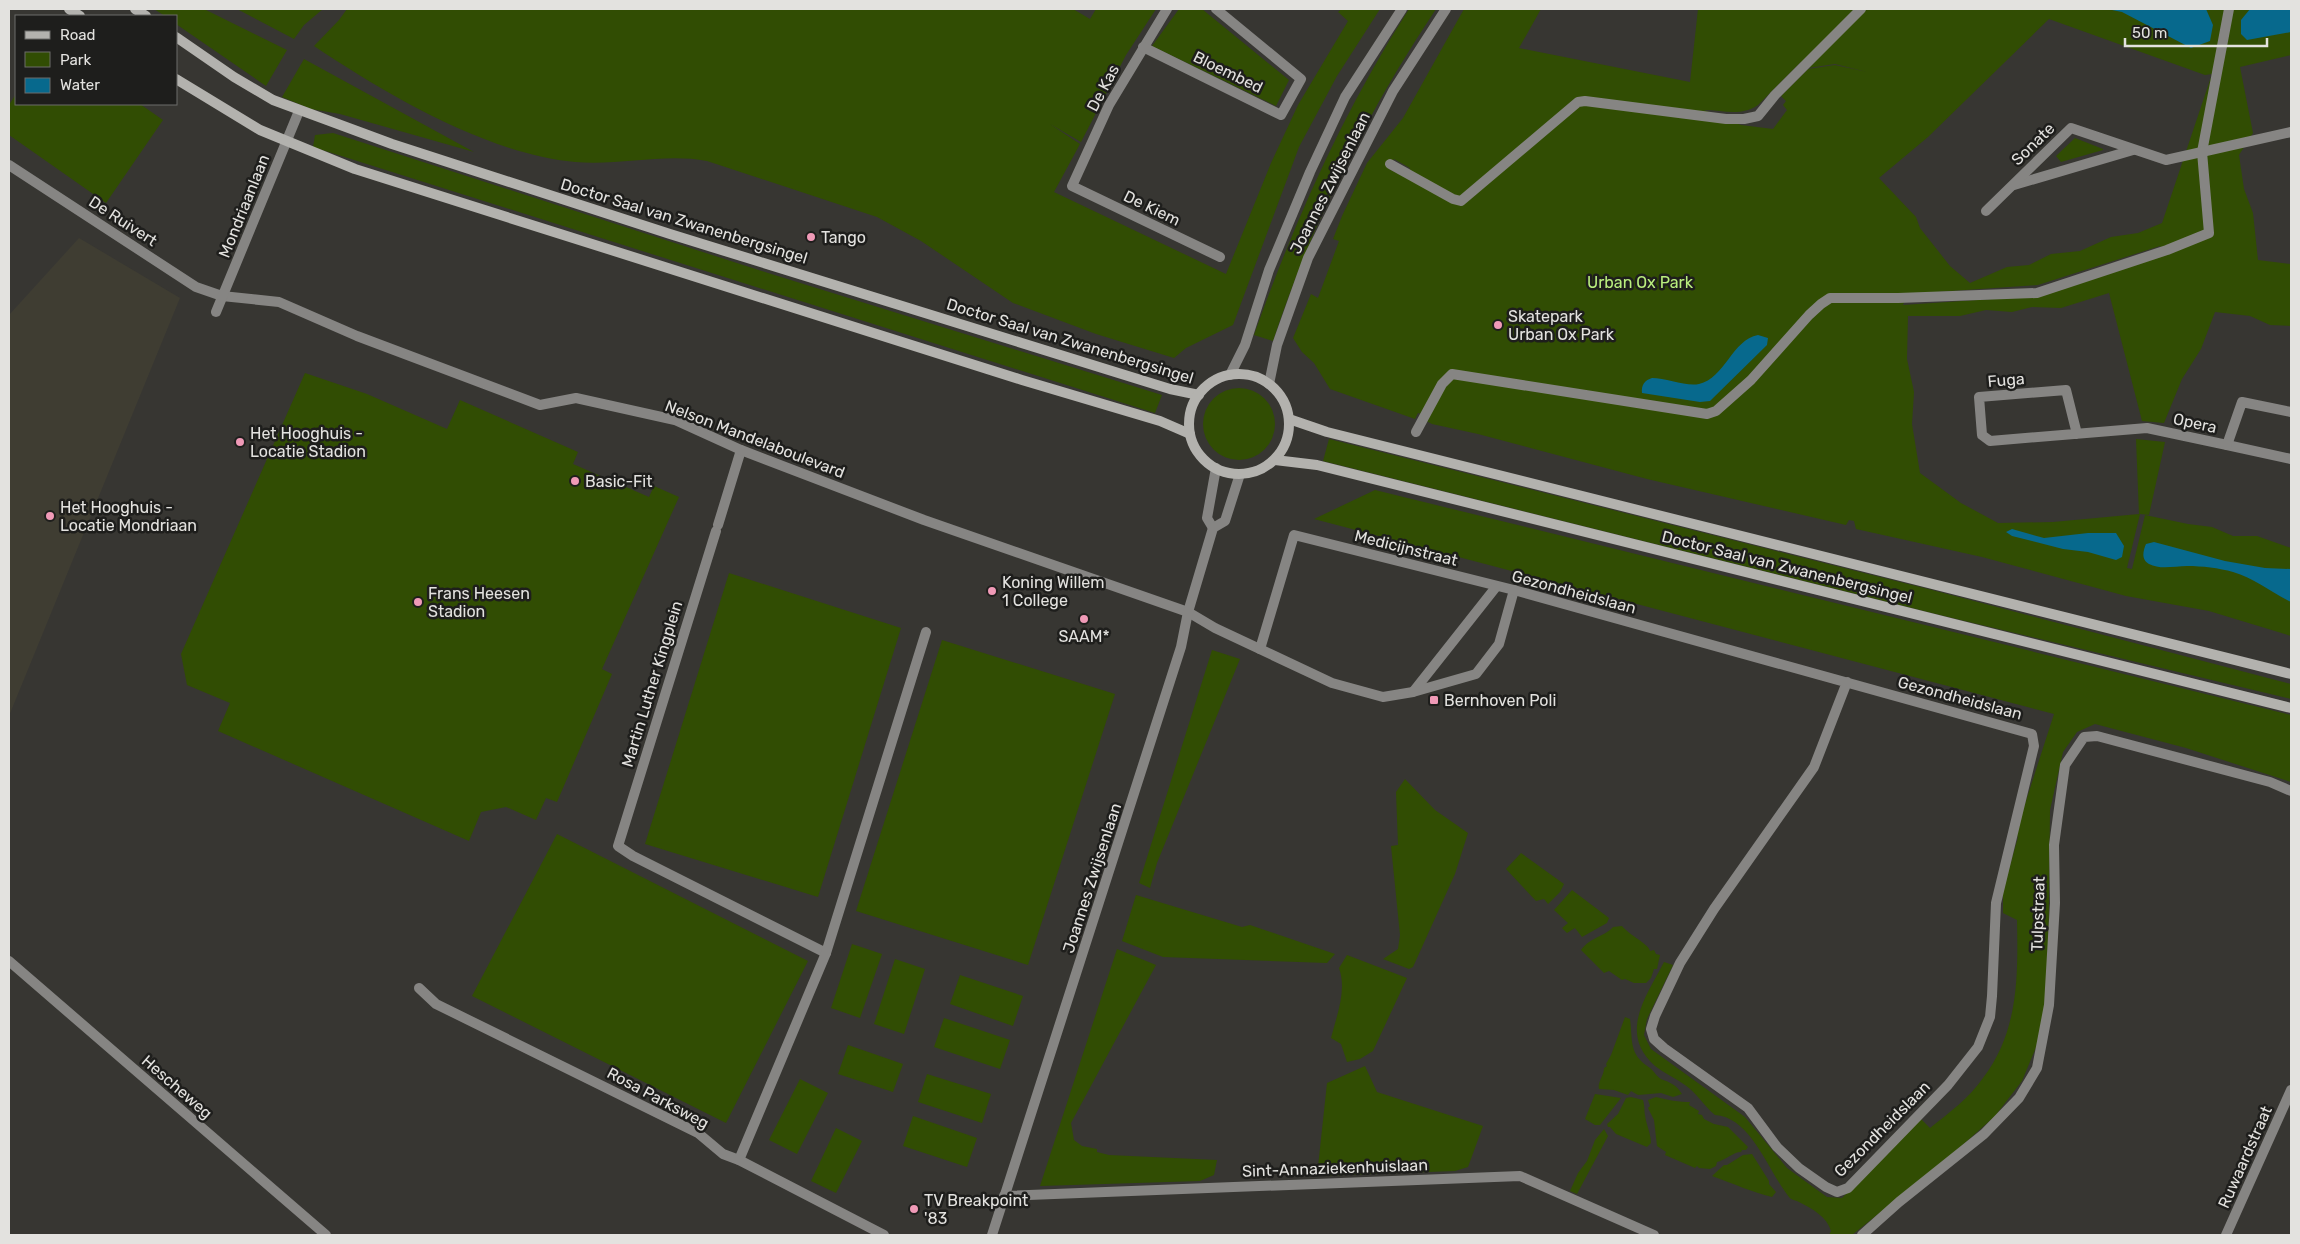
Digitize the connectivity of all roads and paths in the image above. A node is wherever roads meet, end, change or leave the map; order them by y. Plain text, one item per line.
1 (1167, 9) edge
2 (1216, 9) edge
3 (1402, 9) edge
4 (1446, 9) edge
5 (1861, 9) edge
6 (2229, 9) edge
7 (178, 38) edge
8 (1143, 47) junction
9 (178, 80) edge
10 (299, 111) junction
11 (2291, 132) edge
12 (286, 142) junction
13 (2133, 150) junction
14 (2202, 152) junction
15 (9, 164) edge
16 (1390, 164) dead end
17 (1072, 186) joint
18 (2012, 186) junction
19 (1986, 211) dead end
20 (1220, 257) dead end
21 (222, 296) junction
22 (216, 312) dead end
23 (1230, 375) junction
24 (1269, 384) junction
25 (1199, 396) junction
26 (2291, 412) edge
27 (1289, 419) junction
28 (2156, 430) joint
29 (1416, 432) dead end
30 (1190, 434) junction
31 (2077, 434) junction
32 (2226, 446) junction
33 (741, 450) junction
34 (2291, 459) edge
35 (1275, 460) junction
36 (1216, 468) junction
37 (1240, 474) junction
38 (1213, 528) junction
39 (1496, 587) junction
40 (1514, 590) junction
41 (1188, 612) junction
42 (926, 632) dead end
43 (1260, 649) junction
44 (2291, 674) edge
45 (1847, 682) junction
46 (1413, 692) junction
47 (2291, 708) edge
48 (2291, 791) edge
49 (826, 953) junction
50 (9, 961) edge
51 (419, 988) dead end
52 (2291, 1090) edge
53 (739, 1160) junction
54 (1004, 1196) junction
55 (326, 1235) edge
56 (884, 1235) edge
57 (992, 1235) edge
58 (1654, 1235) edge
59 (1862, 1235) edge
60 (2226, 1235) edge

1 - 8 street, De Kas
2 - 8 street, Bloembed
3 - 23 street, Joannes Zwijsenlaan
4 - 24 street, Joannes Zwijsenlaan
5 - 16 street
6 - 14 street
7 - 10 main road, Doctor Saal van Zwanenbergsingel
8 - 17 street, De Kas
9 - 12 main road
10 - 12 street, Mondriaanlaan
10 - 25 main road, Doctor Saal van Zwanenbergsingel
11 - 14 street, Sonate
12 - 21 street, Mondriaanlaan
12 - 30 main road
13 - 14 street, Sonate
13 - 18 street, Sonate
13 - 18 street, Sonate
14 - 29 street
15 - 21 street, De Ruivert
17 - 20 street, De Kiem
18 - 19 street, Sonate
21 - 22 street, Mondriaanlaan
21 - 33 street, Nelson Mandelaboulevard
23 - 24 main road
23 - 25 main road
24 - 27 main road
25 - 30 main road
26 - 32 street, Opera
27 - 35 main road
27 - 44 main road, Doctor Saal van Zwanenbergsingel
28 - 31 street, Fuga
28 - 32 street, Opera
30 - 36 main road
31 - 31 street, Fuga
32 - 34 street, Opera
33 - 41 street, Nelson Mandelaboulevard
33 - 49 street, Martin Luther Kingplein
35 - 37 main road
35 - 47 main road, Doctor Saal van Zwanenbergsingel
36 - 37 main road
36 - 38 street, Joannes Zwijsenlaan
37 - 38 street, Joannes Zwijsenlaan
38 - 41 street, Joannes Zwijsenlaan
39 - 40 street, Gezondheidslaan
39 - 43 street, Medicijnstraat
39 - 46 street
40 - 45 street, Gezondheidslaan
40 - 46 street
41 - 43 street
41 - 54 street, Joannes Zwijsenlaan
42 - 49 street
43 - 46 street
45 - 45 street, Gezondheidslaan
48 - 59 street, Tulpstraat
49 - 53 street
50 - 55 street, Hescheweg
51 - 53 street, Rosa Parksweg
52 - 60 street, Ruwaardstraat
53 - 56 street, Rosa Parksweg
54 - 57 street, Joannes Zwijsenlaan
54 - 58 street, Sint-Annaziekenhuislaan

